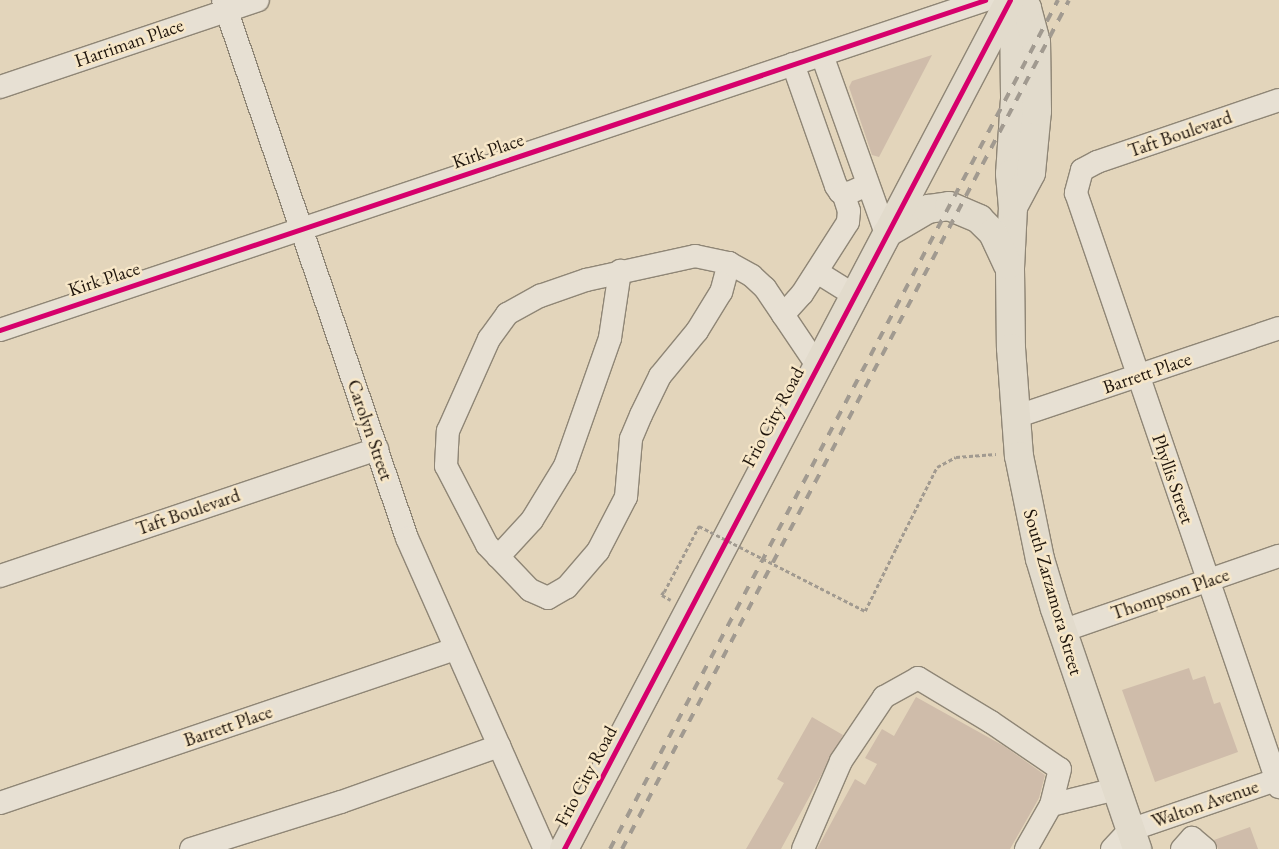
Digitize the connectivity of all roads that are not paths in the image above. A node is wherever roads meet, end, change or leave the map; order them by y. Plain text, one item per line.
1 (258, 0) edge
2 (986, 0) edge
3 (1010, 0) edge
4 (1014, 0) edge
5 (1022, 0) edge
6 (225, 5) edge
7 (938, 8) edge
8 (822, 54) junction
9 (793, 64) junction
10 (0, 87) edge
11 (1279, 100) edge
12 (1082, 170) joint
13 (867, 185) junction
14 (838, 187) junction
15 (1013, 207) junction
16 (301, 229) junction
17 (886, 234) junction
18 (729, 263) junction
19 (1010, 269) junction
20 (620, 271) junction
21 (817, 272) junction
22 (854, 295) junction
23 (783, 315) junction
24 (1279, 328) edge
25 (0, 330) edge
26 (817, 365) junction
27 (1138, 377) junction
28 (1015, 417) junction
29 (376, 449) junction
30 (1279, 556) edge
31 (498, 557) junction
32 (0, 576) edge
33 (1208, 580) junction
34 (1062, 631) junction
35 (456, 649) junction
36 (499, 746) junction
37 (1278, 782) edge
38 (1116, 789) junction
39 (0, 802) edge
40 (1052, 805) junction
41 (1183, 812) junction
42 (1126, 843) edge
43 (1193, 846) edge
44 (556, 847) edge
45 (191, 849) edge
46 (802, 849) edge
47 (1026, 849) edge

1 - 6 street, Harriman Place
2 - 7 street, Kirk Place
3 - 17 main road, Frio City Road
4 - 15 main road, South Zarzamora Street
5 - 15 main road, South Zarzamora Street
6 - 10 street, Harriman Place
6 - 16 street, Carolyn Street
7 - 8 street, Kirk Place
8 - 9 street, Kirk Place
8 - 13 street
9 - 14 street
9 - 16 street, Kirk Place
11 - 12 street, Taft Boulevard
12 - 27 street, Phyllis Street
13 - 14 street
13 - 17 street
14 - 21 street
15 - 19 main road, South Zarzamora Street
16 - 25 street, Kirk Place
16 - 29 street, Carolyn Street
17 - 19 main road
17 - 22 main road, Frio City Road
18 - 20 street
18 - 23 street
18 - 31 street
19 - 28 main road, South Zarzamora Street
20 - 31 street
20 - 31 street
21 - 22 street
21 - 23 street
22 - 26 main road, Frio City Road
23 - 26 street
24 - 27 street, Barrett Place
26 - 44 main road, Frio City Road
27 - 28 street, Barrett Place
27 - 33 street, Phyllis Street
28 - 34 main road, South Zarzamora Street
29 - 32 street, Taft Boulevard
29 - 35 street, Carolyn Street
30 - 33 street, Thompson Place
33 - 34 street, Thompson Place
33 - 37 street, Phyllis Street
34 - 38 main road, South Zarzamora Street
35 - 36 street, Carolyn Street
35 - 39 street, Barrett Place
36 - 44 street, Carolyn Street
36 - 45 street
37 - 41 street, Walton Avenue
38 - 40 street
38 - 42 main road, South Zarzamora Street
40 - 46 street
40 - 47 street
41 - 42 street, Walton Avenue
41 - 43 street

